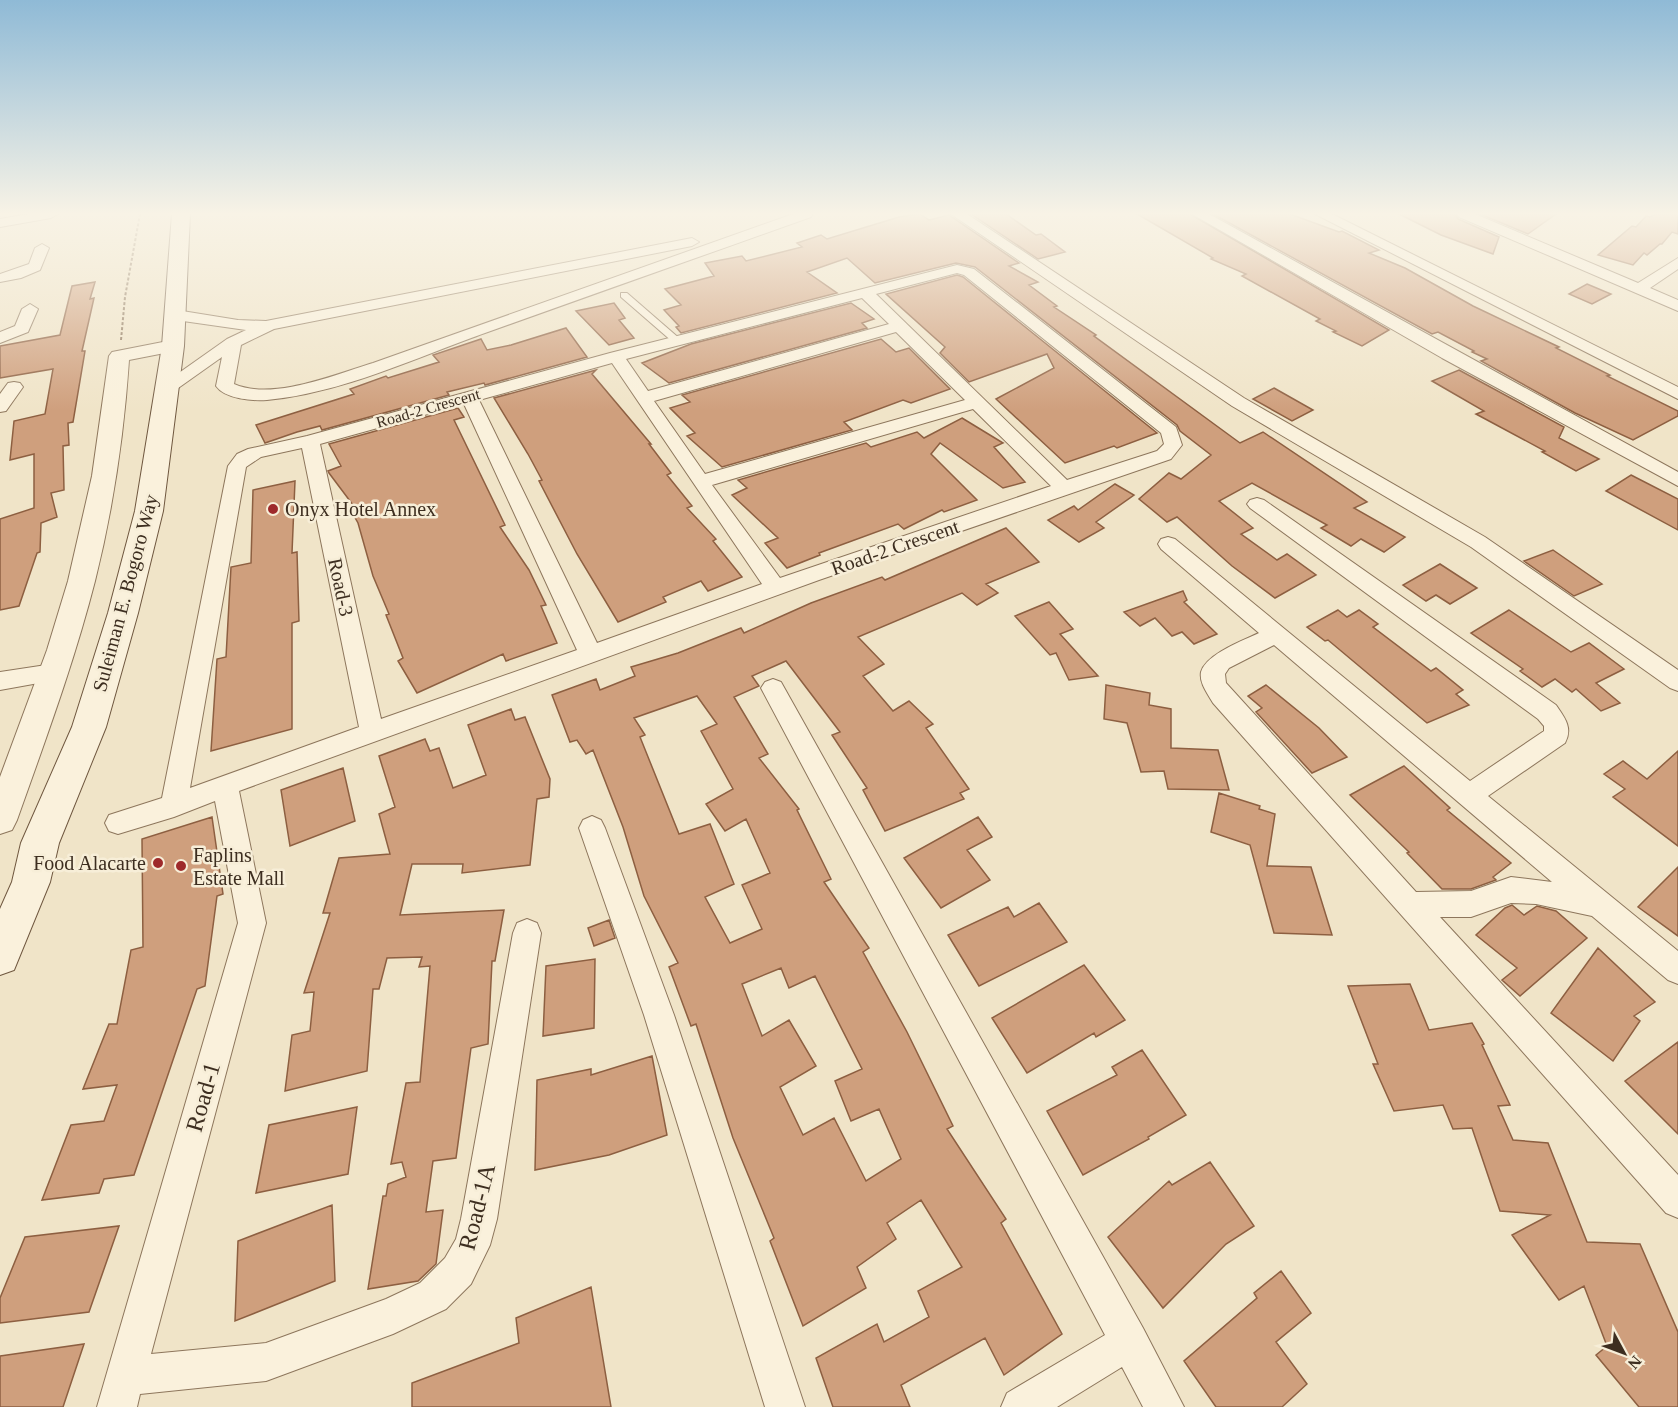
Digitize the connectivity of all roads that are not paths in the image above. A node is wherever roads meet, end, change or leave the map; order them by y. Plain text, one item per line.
1 (178, 280) edge
2 (495, 280) edge
3 (622, 280) edge
4 (914, 280) edge
5 (979, 280) edge
6 (1056, 280) edge
7 (1315, 280) edge
8 (1452, 280) edge
9 (1617, 280) edge
10 (1652, 280) edge
11 (1639, 289) junction
12 (865, 292) junction
13 (624, 295) dead end
14 (1678, 306) edge
15 (30, 309) dead end
16 (176, 315) junction
17 (269, 326) junction
18 (900, 326) junction
19 (0, 338) edge
20 (677, 341) junction
21 (233, 342) junction
22 (173, 345) junction
23 (616, 357) junction
24 (14, 387) dead end
25 (168, 387) junction
26 (1678, 394) edge
27 (469, 397) junction
28 (644, 398) junction
29 (978, 402) junction
30 (0, 407) edge
31 (310, 441) junction
32 (1678, 480) edge
33 (700, 482) junction
34 (1064, 488) junction
35 (1257, 504) dead end
36 (1168, 544) dead end
37 (776, 589) junction
38 (1276, 634) junction
39 (591, 655) junction
40 (53, 673) junction
41 (0, 681) edge
42 (1678, 682) edge
43 (773, 688) dead end
44 (372, 733) junction
45 (225, 785) junction
46 (1468, 796) junction
47 (174, 806) junction
48 (0, 820) edge
49 (118, 823) dead end
50 (592, 828) dead end
51 (1597, 904) junction
52 (1410, 905) junction
53 (526, 933) dead end
54 (0, 956) edge
55 (1678, 970) edge
56 (1678, 1201) edge
57 (1130, 1341) junction
58 (121, 1392) edge
59 (785, 1407) edge
60 (1021, 1407) edge
61 (1164, 1407) edge

1 - 16 main road, Suleiman E. Bogoro Way
2 - 17 street
3 - 21 street
4 - 12 street, Road-2 Crescent
5 - 34 street, Road-2 Crescent
6 - 42 street
7 - 32 street
8 - 26 street
9 - 11 street
10 - 11 street
11 - 14 street
12 - 18 street
12 - 20 street, Road-2 Crescent
13 - 20 lane
15 - 19 street
16 - 17 street
16 - 22 main road, Suleiman E. Bogoro Way
17 - 21 street
18 - 28 street
18 - 29 street
20 - 23 street, Road-2 Crescent
21 - 25 street
22 - 25 main road, Suleiman E. Bogoro Way
22 - 40 street
23 - 27 street, Road-2 Crescent
23 - 28 street
24 - 30 street
25 - 54 main road, Suleiman E. Bogoro Way
27 - 31 street, Road-2 Crescent
27 - 39 street
28 - 33 street
29 - 33 street
29 - 34 street
31 - 44 street, Road-3
31 - 47 street, Road-2 Crescent
33 - 37 street
34 - 37 street, Road-2 Crescent
35 - 46 street
36 - 38 street
37 - 39 street, Road-2 Crescent
38 - 46 street
38 - 52 street
39 - 44 street, Road-2 Crescent
40 - 41 street
40 - 48 street
43 - 57 street
44 - 45 street, Road-2 Crescent
45 - 47 street, Road-2 Crescent
45 - 58 street, Road-1
46 - 51 street
47 - 49 street, Road-2 Crescent
50 - 59 street
51 - 52 street
51 - 55 street
52 - 56 street
53 - 58 street, Road-1A
57 - 60 street
57 - 61 street

